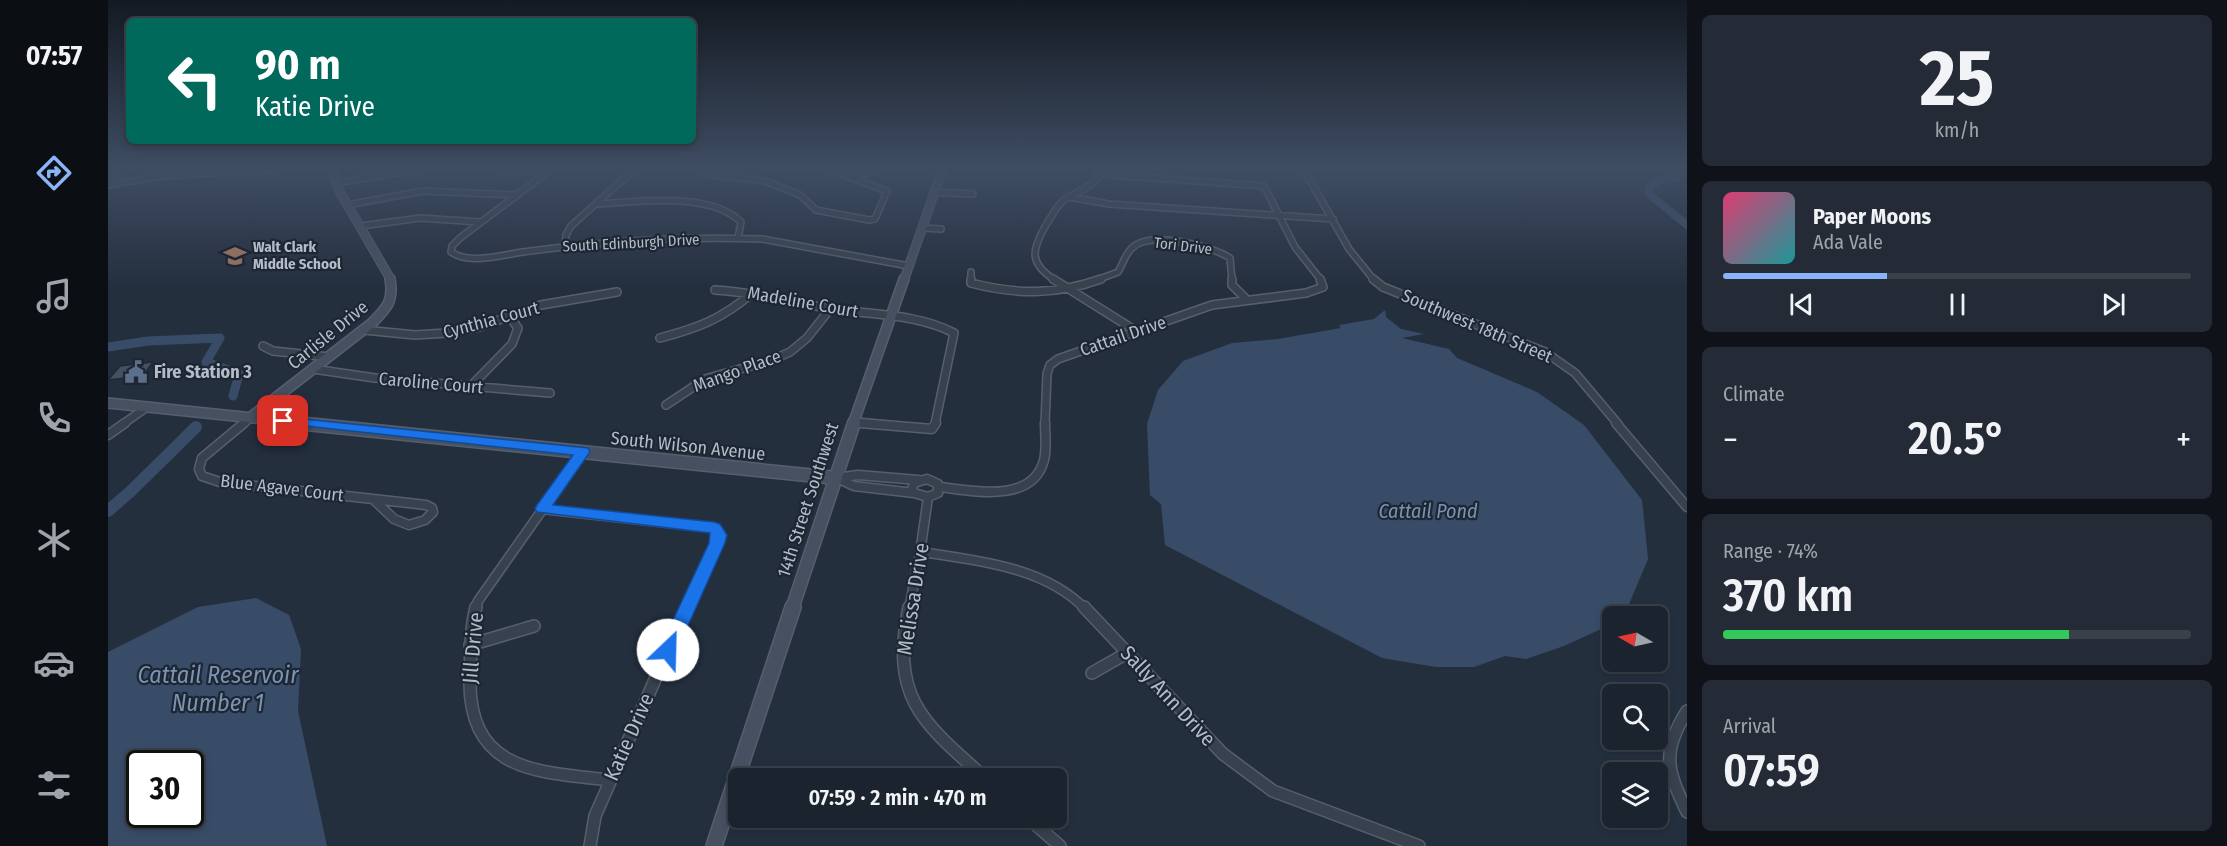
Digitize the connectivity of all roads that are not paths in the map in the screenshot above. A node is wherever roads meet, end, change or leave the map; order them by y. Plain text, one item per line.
1 (349, 207) edge
2 (499, 207) edge
3 (593, 207) edge
4 (724, 207) edge
5 (813, 207) edge
6 (880, 207) edge
7 (929, 207) edge
8 (1058, 207) edge
9 (1165, 207) edge
10 (1274, 207) edge
11 (1326, 207) edge
12 (1278, 215) junction
13 (1333, 219) junction
14 (480, 222) junction
15 (361, 226) junction
16 (922, 228) junction
17 (941, 229) dead end
18 (738, 238) junction
19 (565, 246) junction
20 (909, 266) junction
21 (971, 272) dead end
22 (1070, 289) junction
23 (715, 290) dead end
24 (617, 292) dead end
25 (752, 293) junction
26 (1246, 299) junction
27 (830, 309) junction
28 (509, 316) junction
29 (891, 317) junction
30 (364, 330) junction
31 (1136, 331) junction
32 (660, 338) dead end
33 (263, 346) dead end
34 (328, 357) junction
35 (313, 369) junction
36 (470, 387) junction
37 (550, 393) dead end
38 (108, 403) edge
39 (666, 405) dead end
40 (147, 407) junction
41 (251, 417) junction
42 (854, 423) junction
43 (108, 435) edge
44 (583, 452) junction
45 (836, 478) junction
46 (918, 480) junction
47 (940, 487) junction
48 (914, 493) junction
49 (928, 497) junction
50 (374, 499) junction
51 (1687, 507) edge
52 (542, 509) junction
53 (921, 552) junction
54 (534, 626) dead end
55 (470, 645) junction
56 (1127, 653) junction
57 (1092, 673) dead end
58 (1687, 711) edge
59 (975, 768) edge
60 (609, 780) junction
61 (1687, 812) edge
62 (1039, 828) edge
63 (590, 846) edge
64 (714, 846) edge
65 (1060, 846) edge
66 (1419, 846) edge

1 - 15 main road, Carlisle Drive
2 - 14 street, South Edinburgh Drive
3 - 19 street
4 - 18 street
5 - 6 street
7 - 16 main road, 14th Street Southwest
8 - 22 street
9 - 12 street
10 - 12 street
11 - 13 street, Southwest 18th Street
12 - 13 street
12 - 26 street, Cattail Drive
13 - 51 street, Southwest 18th Street
14 - 15 street
14 - 19 street, South Edinburgh Drive
15 - 30 main road, Carlisle Drive
16 - 17 street
16 - 20 main road, 14th Street Southwest
18 - 19 street, South Edinburgh Drive
18 - 20 street, South Edinburgh Drive
20 - 29 main road, 14th Street Southwest
21 - 22 street, Tori Drive
22 - 26 street, Tori Drive
22 - 31 street
23 - 25 street, Madeline Court
24 - 28 street, Cynthia Court
25 - 27 street, Madeline Court
25 - 32 street
26 - 31 street, Cattail Drive
27 - 29 street, Madeline Court
27 - 39 street, Mango Place
28 - 30 street, Cynthia Court
28 - 36 street
29 - 42 main road, 14th Street Southwest
29 - 42 street, Madeline Court
30 - 34 main road, Carlisle Drive
31 - 47 street, Cattail Drive
33 - 34 street
34 - 35 main road, Carlisle Drive
35 - 36 street, Caroline Court
35 - 41 main road, Carlisle Drive
36 - 37 street, Caroline Court
38 - 40 main road, South Wilson Avenue
40 - 41 main road, South Wilson Avenue
40 - 43 street
41 - 44 main road, South Wilson Avenue
41 - 50 street, Blue Agave Court
42 - 45 main road, 14th Street Southwest
44 - 45 main road, South Wilson Avenue
44 - 52 street, Jill Drive
45 - 46 street, South Wilson Avenue
45 - 48 street, South Wilson Avenue
45 - 64 main road, 14th Street Southwest
46 - 47 street, South Wilson Avenue
46 - 48 street
47 - 49 street
48 - 49 street, South Wilson Avenue
49 - 53 street, Melissa Drive
50 - 50 street, Blue Agave Court
52 - 55 street, Jill Drive
52 - 60 street, Katie Drive
53 - 56 street, Sally Ann Drive
53 - 59 street, Melissa Drive
54 - 55 street
55 - 60 street, Jill Drive
56 - 57 street
56 - 66 street, Sally Ann Drive
58 - 61 street
60 - 63 street, Katie Drive
62 - 65 street

